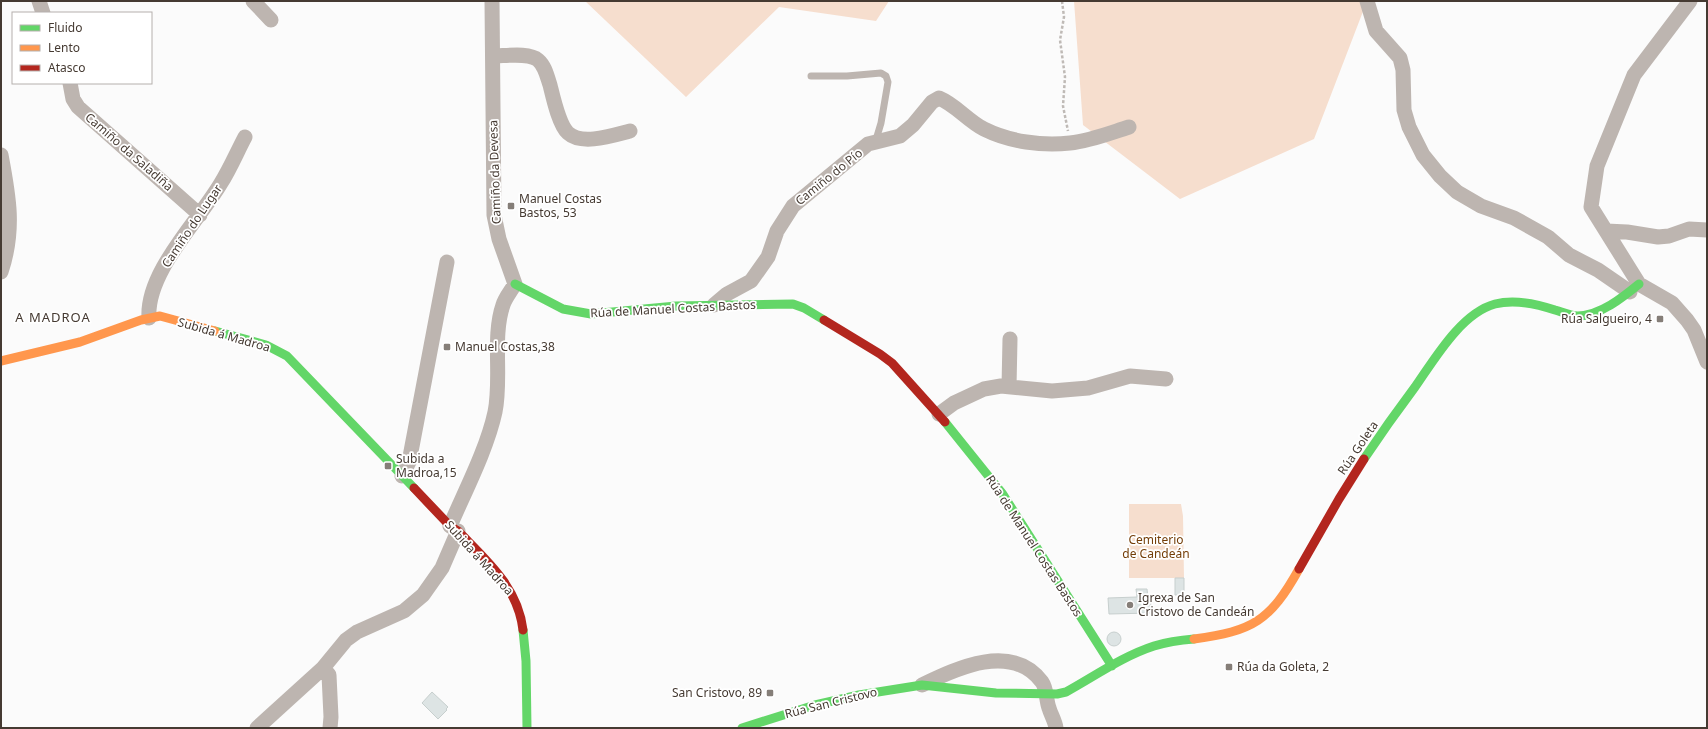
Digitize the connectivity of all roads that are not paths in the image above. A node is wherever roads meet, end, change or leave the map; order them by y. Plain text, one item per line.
1 (39, 1) edge
2 (253, 1) edge
3 (492, 1) edge
4 (1367, 1) edge
5 (1690, 1) edge
6 (43, 12) edge
7 (271, 20) dead end
8 (493, 56) junction
9 (811, 76) dead end
10 (70, 84) edge
11 (1130, 128) dead end
12 (630, 131) dead end
13 (245, 137) dead end
14 (874, 143) junction
15 (1, 150) edge
16 (200, 215) junction
17 (1707, 230) edge
18 (1606, 231) junction
19 (447, 262) dead end
20 (1, 272) edge
21 (515, 284) junction
22 (1635, 288) junction
23 (714, 305) junction
24 (149, 318) junction
25 (1010, 339) dead end
26 (1, 361) edge
27 (1707, 362) edge
28 (1166, 379) dead end
29 (1009, 387) junction
30 (939, 414) junction
31 (402, 476) junction
32 (454, 529) junction
33 (1112, 666) junction
34 (323, 668) junction
35 (922, 685) junction
36 (1046, 695) junction
37 (256, 728) edge
38 (330, 728) edge
39 (527, 728) edge
40 (742, 728) edge
41 (1056, 728) edge

1 - 6 street
2 - 7 street
3 - 8 street, Camiño da Devesa
4 - 22 street
5 - 18 street
8 - 12 street
8 - 21 street, Camiño da Devesa
9 - 14 lane, Camiño do Pío
10 - 16 street, Camiño da Saladiña
11 - 14 street, Camiño do Pío
13 - 16 street, Camiño do Lugar
14 - 23 street, Camiño do Pío
15 - 20 street
16 - 24 street, Camiño do Lugar
17 - 18 street
18 - 22 street
19 - 31 street
21 - 23 street, Rúa de Manuel Costas Bastos
21 - 32 street
22 - 27 street
22 - 33 street, Rúa Goleta
23 - 30 street, Rúa de Manuel Costas Bastos
24 - 26 street, Subida á Madroa
24 - 31 street, Subida á Madroa
25 - 29 street
28 - 29 street
29 - 30 street
30 - 33 street, Rúa de Manuel Costas Bastos
31 - 32 street, Subida á Madroa
32 - 34 street
32 - 39 street, Subida á Madroa
33 - 36 street, Rúa San Cristovo
34 - 37 street
34 - 38 street
35 - 36 street, Rúa San Cristovo
35 - 36 street, Rúa San Cristovo
35 - 40 street, Rúa San Cristovo
36 - 41 street

